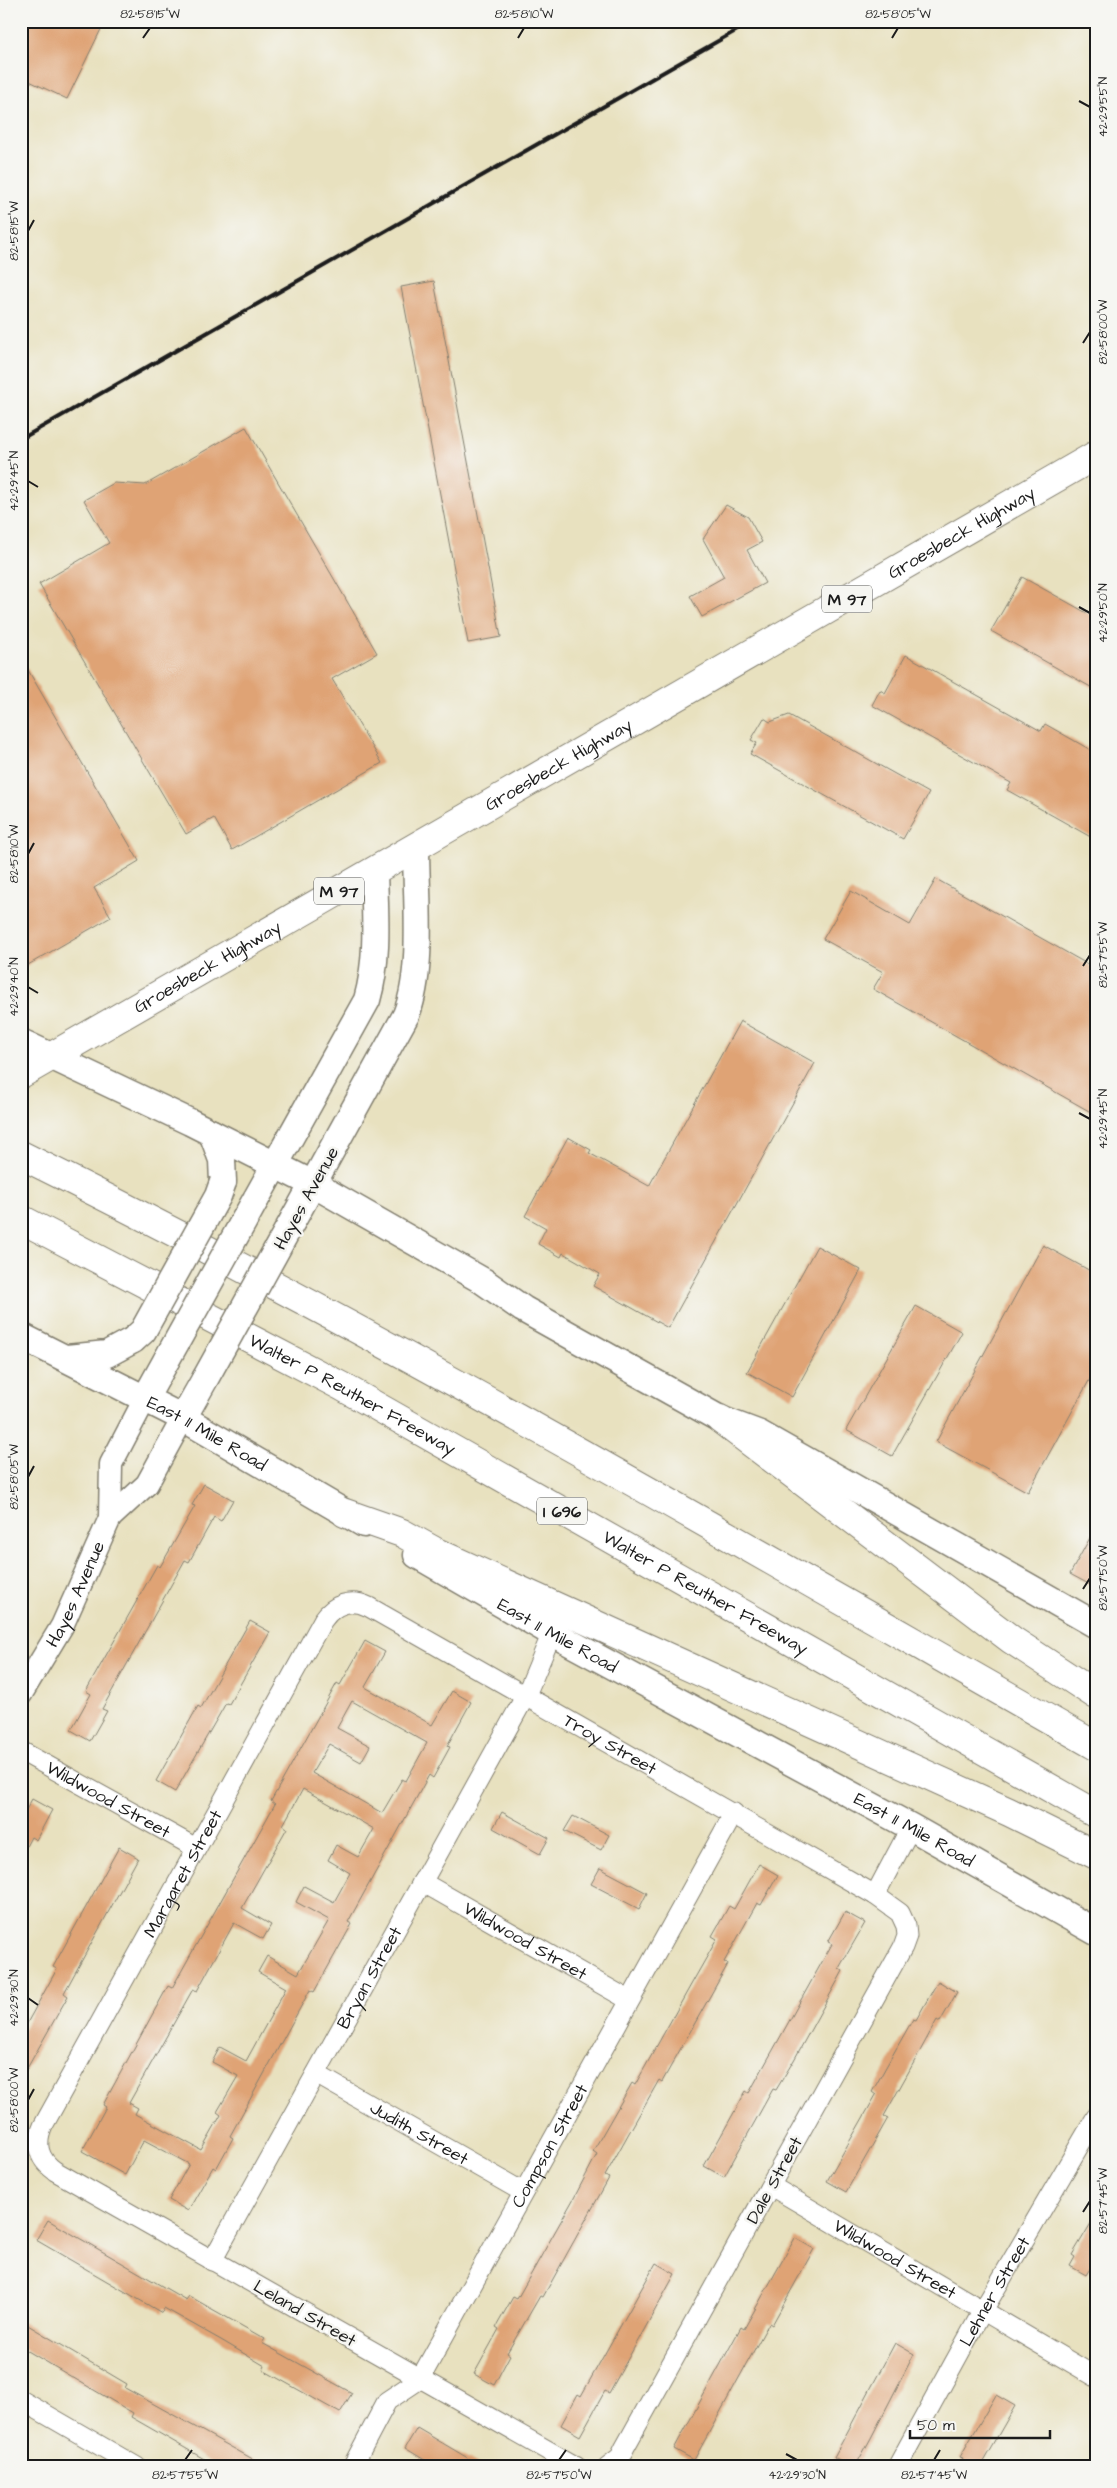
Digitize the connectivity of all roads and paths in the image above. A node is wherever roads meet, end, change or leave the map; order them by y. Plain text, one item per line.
1 (1096, 456) edge
2 (416, 847) junction
3 (374, 871) junction
4 (21, 1042) edge
5 (53, 1057) junction
6 (21, 1074) edge
7 (212, 1133) junction
8 (21, 1155) edge
9 (276, 1164) junction
10 (313, 1184) junction
11 (21, 1219) edge
12 (21, 1336) edge
13 (66, 1358) junction
14 (146, 1397) junction
15 (183, 1418) junction
16 (720, 1418) junction
17 (345, 1513) junction
18 (110, 1518) junction
19 (344, 1603) joint
20 (1096, 1625) edge
21 (552, 1633) junction
22 (21, 1694) edge
23 (526, 1695) junction
24 (1096, 1695) edge
25 (1096, 1746) edge
26 (21, 1751) edge
27 (734, 1813) junction
28 (1096, 1814) edge
29 (911, 1826) junction
30 (196, 1848) junction
31 (1096, 1855) edge
32 (422, 1882) junction
33 (875, 1895) junction
34 (1096, 1932) edge
35 (629, 2000) junction
36 (316, 2074) junction
37 (1096, 2117) edge
38 (40, 2153) joint
39 (771, 2186) junction
40 (523, 2192) junction
41 (212, 2261) junction
42 (982, 2312) junction
43 (1096, 2377) edge
44 (420, 2379) junction
45 (21, 2400) edge
46 (138, 2467) edge
47 (352, 2467) edge
48 (577, 2467) edge
49 (607, 2467) edge
50 (897, 2467) edge

1 - 2 main road, Groesbeck Highway / M 97
2 - 3 main road, Groesbeck Highway / M 97
2 - 10 main road, Hayes Avenue
3 - 5 main road, Groesbeck Highway / M 97
3 - 9 main road, Hayes Avenue
4 - 5 main road
5 - 6 main road, Groesbeck Highway / M 97
5 - 7 main road
7 - 9 main road
7 - 13 main road, bridge
8 - 25 main road
9 - 10 main road
9 - 14 main road, Hayes Avenue, bridge
10 - 15 main road, Hayes Avenue, bridge
10 - 16 main road
11 - 28 main road, Walter P Reuther Freeway / I 696
12 - 13 main road, East 11 Mile Road
13 - 14 main road, East 11 Mile Road
14 - 15 main road, East 11 Mile Road
14 - 18 street, Hayes Avenue
15 - 17 main road, East 11 Mile Road
15 - 18 street, Hayes Avenue
16 - 20 main road
16 - 24 main road
17 - 21 main road, East 11 Mile Road
17 - 31 main road
18 - 22 street, Hayes Avenue
19 - 23 street, Troy Street
19 - 30 street, Margaret Street
21 - 23 street, Bryan Street
21 - 29 main road, East 11 Mile Road
23 - 27 street, Troy Street
23 - 32 street, Bryan Street
26 - 30 street, Wildwood Street
27 - 33 street, Troy Street
27 - 35 street, Compson Street
29 - 33 street
29 - 34 main road, East 11 Mile Road
30 - 38 street, Margaret Street
32 - 35 street, Wildwood Street
32 - 36 street, Bryan Street
33 - 39 street, Dale Street
35 - 40 street, Compson Street
36 - 40 street, Judith Street
36 - 41 street, Bryan Street
37 - 42 street, Lehner Street
38 - 41 street, Leland Street
39 - 42 street, Wildwood Street
39 - 49 street, Dale Street
40 - 44 street, Compson Street
41 - 44 street, Leland Street
42 - 43 street, Wildwood Street
42 - 50 street, Lehner Street
44 - 47 street, Compson Street
44 - 48 street, Leland Street
45 - 46 street

